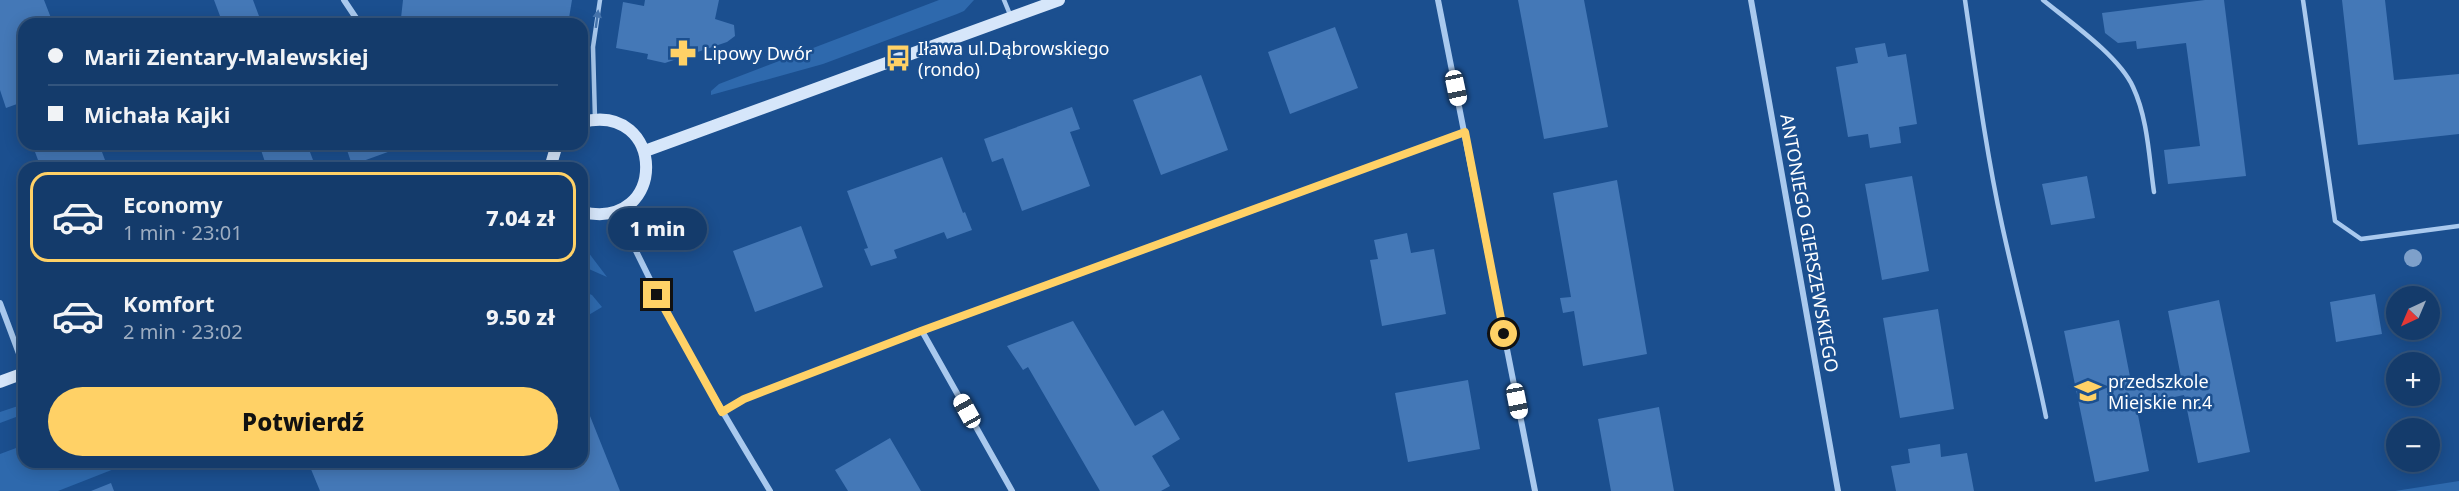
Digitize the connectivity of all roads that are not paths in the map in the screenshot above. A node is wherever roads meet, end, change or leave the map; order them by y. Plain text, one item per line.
1 (344, 0) edge
2 (600, 0) edge
3 (1004, 0) edge
4 (1059, 0) edge
5 (1438, 0) edge
6 (1751, 0) edge
7 (1965, 0) edge
8 (2043, 0) edge
9 (2303, 0) edge
10 (1011, 17) junction
11 (356, 18) edge
12 (595, 119) junction
13 (588, 121) edge
14 (1465, 132) junction
15 (645, 151) junction
16 (2154, 192) dead end
17 (618, 212) junction
18 (588, 214) edge
19 (2459, 226) edge
20 (0, 303) edge
21 (921, 331) junction
22 (18, 351) edge
23 (18, 375) edge
24 (0, 381) edge
25 (722, 412) junction
26 (2046, 417) dead end
27 (770, 491) edge
28 (1012, 491) edge
29 (1535, 491) edge
30 (1838, 491) edge

1 - 11 street
12 -> 2 lane
3 - 10 lane
4 - 10 street
5 - 14 street
6 - 30 street, ANTONIEGO GIERSZEWSKIEGO
7 - 26 lane
8 - 16 lane
9 - 19 lane
10 - 15 street
12 - 13 street
12 - 15 street
14 - 21 street
14 - 29 street
15 - 17 street
17 - 18 street
17 - 25 street
20 - 22 street
21 - 25 street
21 - 28 street
23 - 24 street
25 - 27 street

